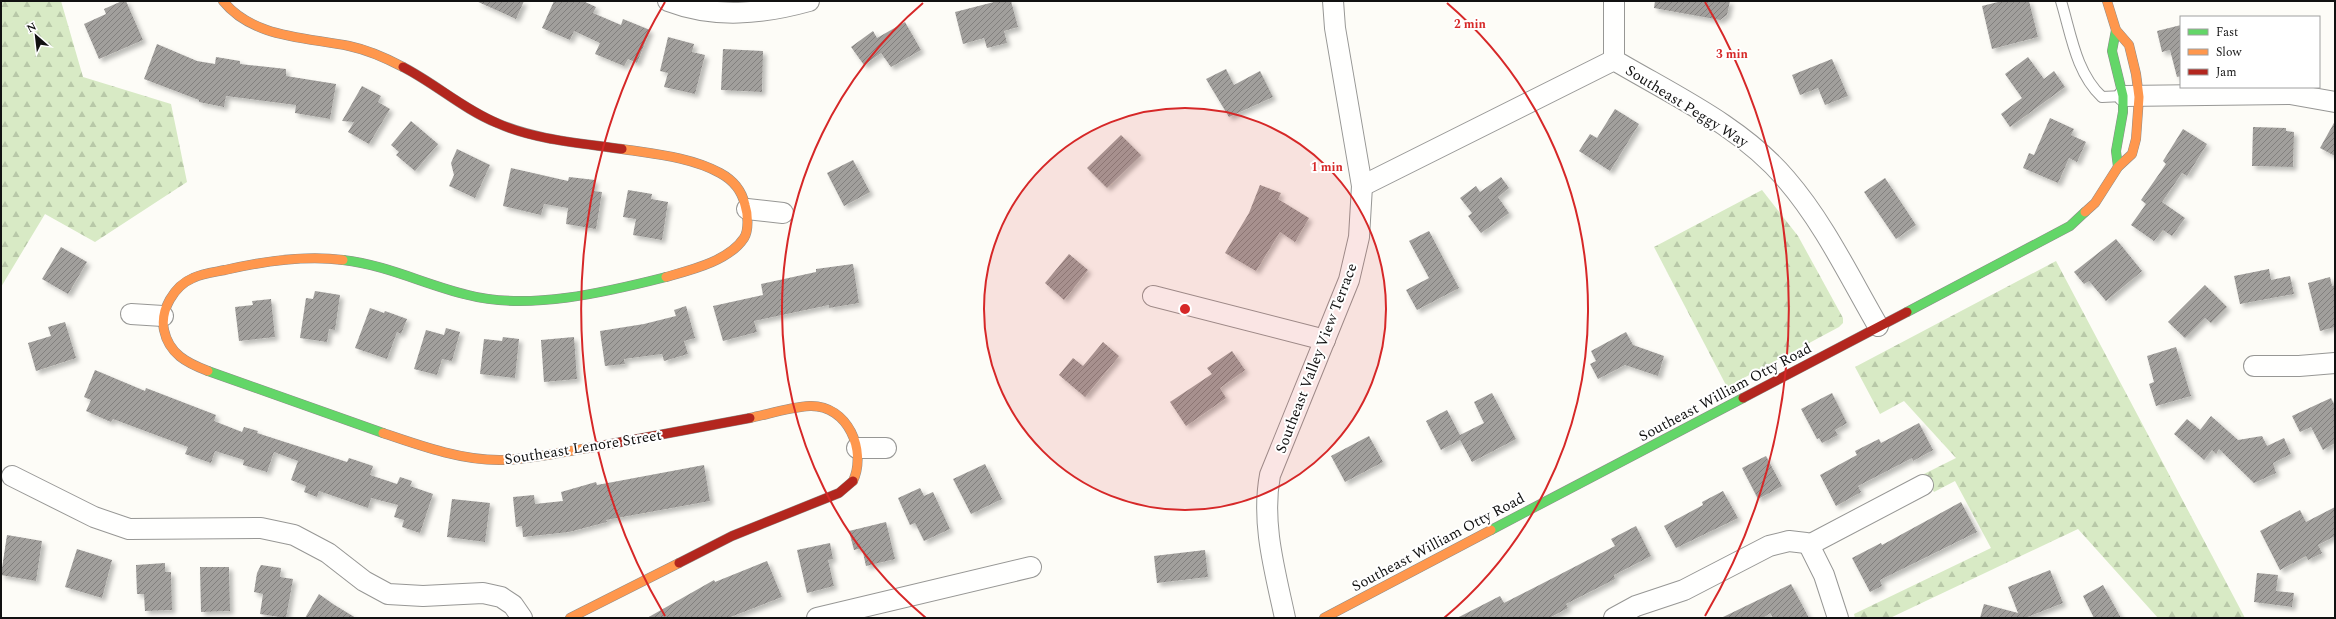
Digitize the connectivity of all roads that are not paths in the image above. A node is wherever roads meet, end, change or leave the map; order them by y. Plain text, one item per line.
1 (223, 1) edge
2 (668, 1) edge
3 (809, 1) edge
4 (1333, 1) edge
5 (1614, 1) edge
6 (2061, 1) edge
7 (2107, 1) edge
8 (2116, 30) junction
9 (1614, 60) junction
10 (2131, 96) junction
11 (2334, 97) edge
12 (2118, 167) junction
13 (1362, 186) junction
14 (747, 209) junction
15 (783, 212) dead end
16 (1153, 296) dead end
17 (132, 314) dead end
18 (163, 316) junction
19 (1878, 326) junction
20 (1325, 340) junction
21 (2335, 362) edge
22 (2254, 366) dead end
23 (857, 448) junction
24 (886, 448) dead end
25 (12, 476) dead end
26 (1923, 485) dead end
27 (1810, 545) junction
28 (1031, 567) dead end
29 (522, 618) edge
30 (570, 618) edge
31 (817, 618) edge
32 (1285, 618) edge
33 (1324, 618) edge
34 (1614, 618) edge
35 (1838, 618) edge

1 - 14 street
2 - 3 street
4 - 13 street, Southeast Valley View Terrace
5 - 9 street
6 - 10 lane
7 - 8 street, Southeast William Otty Road
8 - 10 street, Southeast William Otty Road
8 - 10 street, Southeast William Otty Road
9 - 13 street, Southeast Peggy Way
9 - 19 street, Southeast Peggy Way
10 - 11 street
10 - 12 street, Southeast William Otty Road
10 - 12 street, Southeast William Otty Road
12 - 19 street, Southeast William Otty Road
13 - 20 street, Southeast Valley View Terrace
14 - 15 street
14 - 18 street
16 - 20 street
17 - 18 street
18 - 23 street, Southeast Lenore Street
19 - 33 street, Southeast William Otty Road
20 - 32 street, Southeast Valley View Terrace
21 - 22 street
23 - 24 street
23 - 30 street, Southeast Lenore Street
25 - 29 street
26 - 27 street
27 - 34 street
27 - 35 street
28 - 31 street

